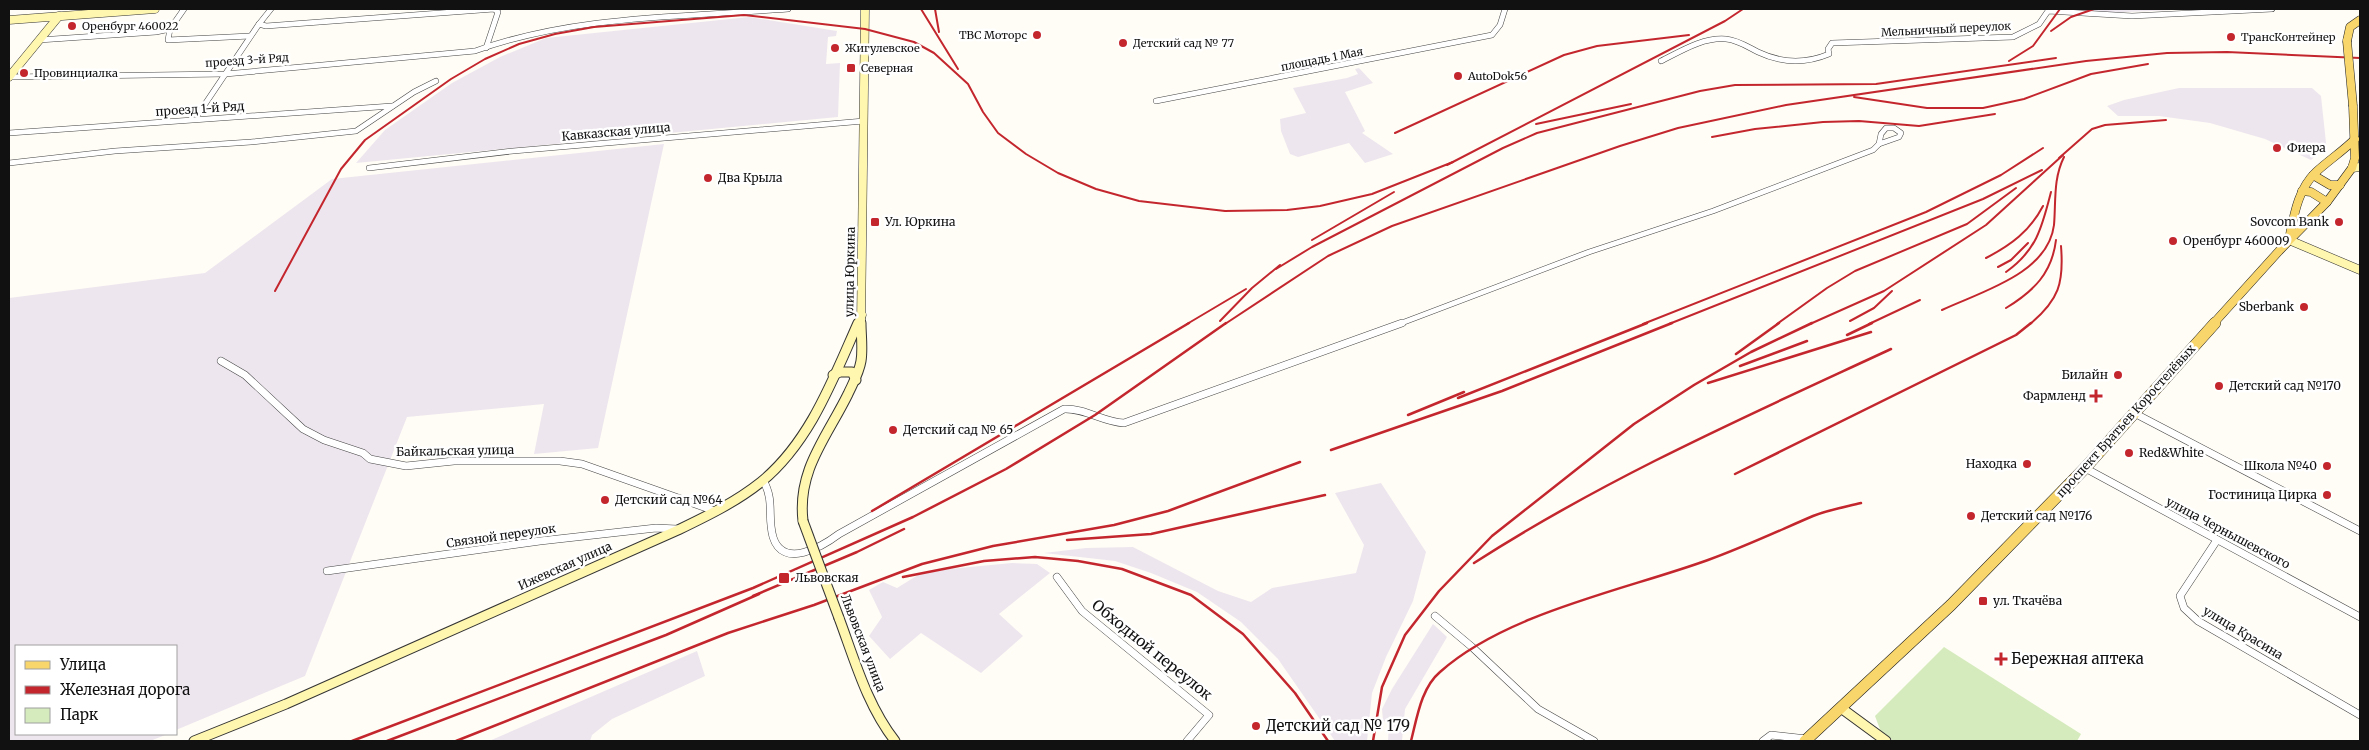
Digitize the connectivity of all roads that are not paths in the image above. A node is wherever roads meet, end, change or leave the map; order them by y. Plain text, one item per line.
1 (155, 9) edge
2 (184, 9) edge
3 (271, 9) edge
4 (494, 9) edge
5 (788, 9) edge
6 (866, 9) edge
7 (1506, 9) edge
8 (2272, 9) edge
9 (59, 16) junction
10 (9, 20) edge
11 (2360, 20) edge
12 (259, 24) junction
13 (170, 29) junction
14 (250, 36) junction
15 (39, 40) junction
16 (486, 48) junction
17 (1661, 61) dead end
18 (225, 74) junction
19 (9, 77) edge
20 (436, 81) dead end
21 (1156, 101) dead end
22 (393, 106) junction
23 (199, 113) dead end
24 (864, 121) junction
25 (9, 133) edge
26 (2355, 139) junction
27 (1879, 144) dead end
28 (2358, 153) edge
29 (9, 163) edge
30 (2356, 167) edge
31 (370, 168) dead end
32 (2313, 176) junction
33 (2340, 185) junction
34 (2302, 191) junction
35 (2327, 202) junction
36 (2289, 240) junction
37 (2360, 270) edge
38 (862, 315) junction
39 (220, 361) dead end
40 (834, 375) junction
41 (856, 380) junction
42 (2134, 413) junction
43 (2085, 468) junction
44 (763, 480) junction
45 (715, 511) junction
46 (803, 521) joint
47 (678, 530) junction
48 (2360, 531) edge
49 (2217, 540) junction
50 (327, 571) dead end
51 (1057, 577) dead end
52 (1435, 616) dead end
53 (2360, 617) edge
54 (1840, 708) junction
55 (2360, 715) edge
56 (1806, 740) edge
57 (194, 741) edge
58 (895, 741) edge
59 (1187, 741) edge
60 (1594, 741) edge
61 (1763, 741) edge
62 (1886, 741) edge

1 - 9 street
2 - 13 street
3 - 12 street
4 - 12 street
4 - 16 street
5 - 16 street, проезд 3-й Ряд
6 - 24 street, улица Юркина
7 - 21 street, площадь 1 Мая
8 - 17 street, Мельничный переулок
9 - 10 street
9 - 15 street
11 - 26 main road, проспект Братьев Коростелёвых, bridge
12 - 14 street
13 - 14 street
13 - 15 street
14 - 18 street
15 - 19 street
16 - 18 street, проезд 3-й Ряд
18 - 19 street, проезд 3-й Ряд
18 - 23 street
20 - 22 street, проезд 1-й Ряд
22 - 25 street, проезд 1-й Ряд
22 - 29 street, проезд 1-й Ряд
24 - 31 street, Кавказская улица
24 - 38 street, улица Юркина
26 - 28 main road, проспект Братьев Коростелёвых
26 - 32 main road, проспект Братьев Коростелёвых
27 - 44 street
28 - 30 main road, проспект Братьев Коростелёвых
30 - 33 main road, проспект Братьев Коростелёвых
32 - 33 main road
32 - 34 main road, проспект Братьев Коростелёвых
33 - 35 main road, проспект Братьев Коростелёвых
34 - 35 main road
34 - 36 main road, проспект Братьев Коростелёвых
35 - 36 main road, проспект Братьев Коростелёвых
36 - 37 street
36 - 42 main road, проспект Братьев Коростелёвых
38 - 40 street, Ижевская улица
38 - 41 street, улица Юркина
39 - 45 street, Байкальская улица
40 - 41 street
40 - 44 street, Ижевская улица
41 - 46 street, улица Юркина
42 - 43 main road, проспект Братьев Коростелёвых
42 - 48 street
43 - 49 street, улица Чернышевского
43 - 54 main road, проспект Братьев Коростелёвых
44 - 45 street, Ижевская улица
45 - 47 street, Ижевская улица
46 - 58 street, Львовская улица, bridge
47 - 50 street, Связной переулок
47 - 57 street, Ижевская улица
49 - 53 street, улица Чернышевского
49 - 55 street, улица Красина
51 - 59 street, Обходной переулок
52 - 60 street
54 - 56 main road, проспект Братьев Коростелёвых
54 - 62 street
56 - 61 street

